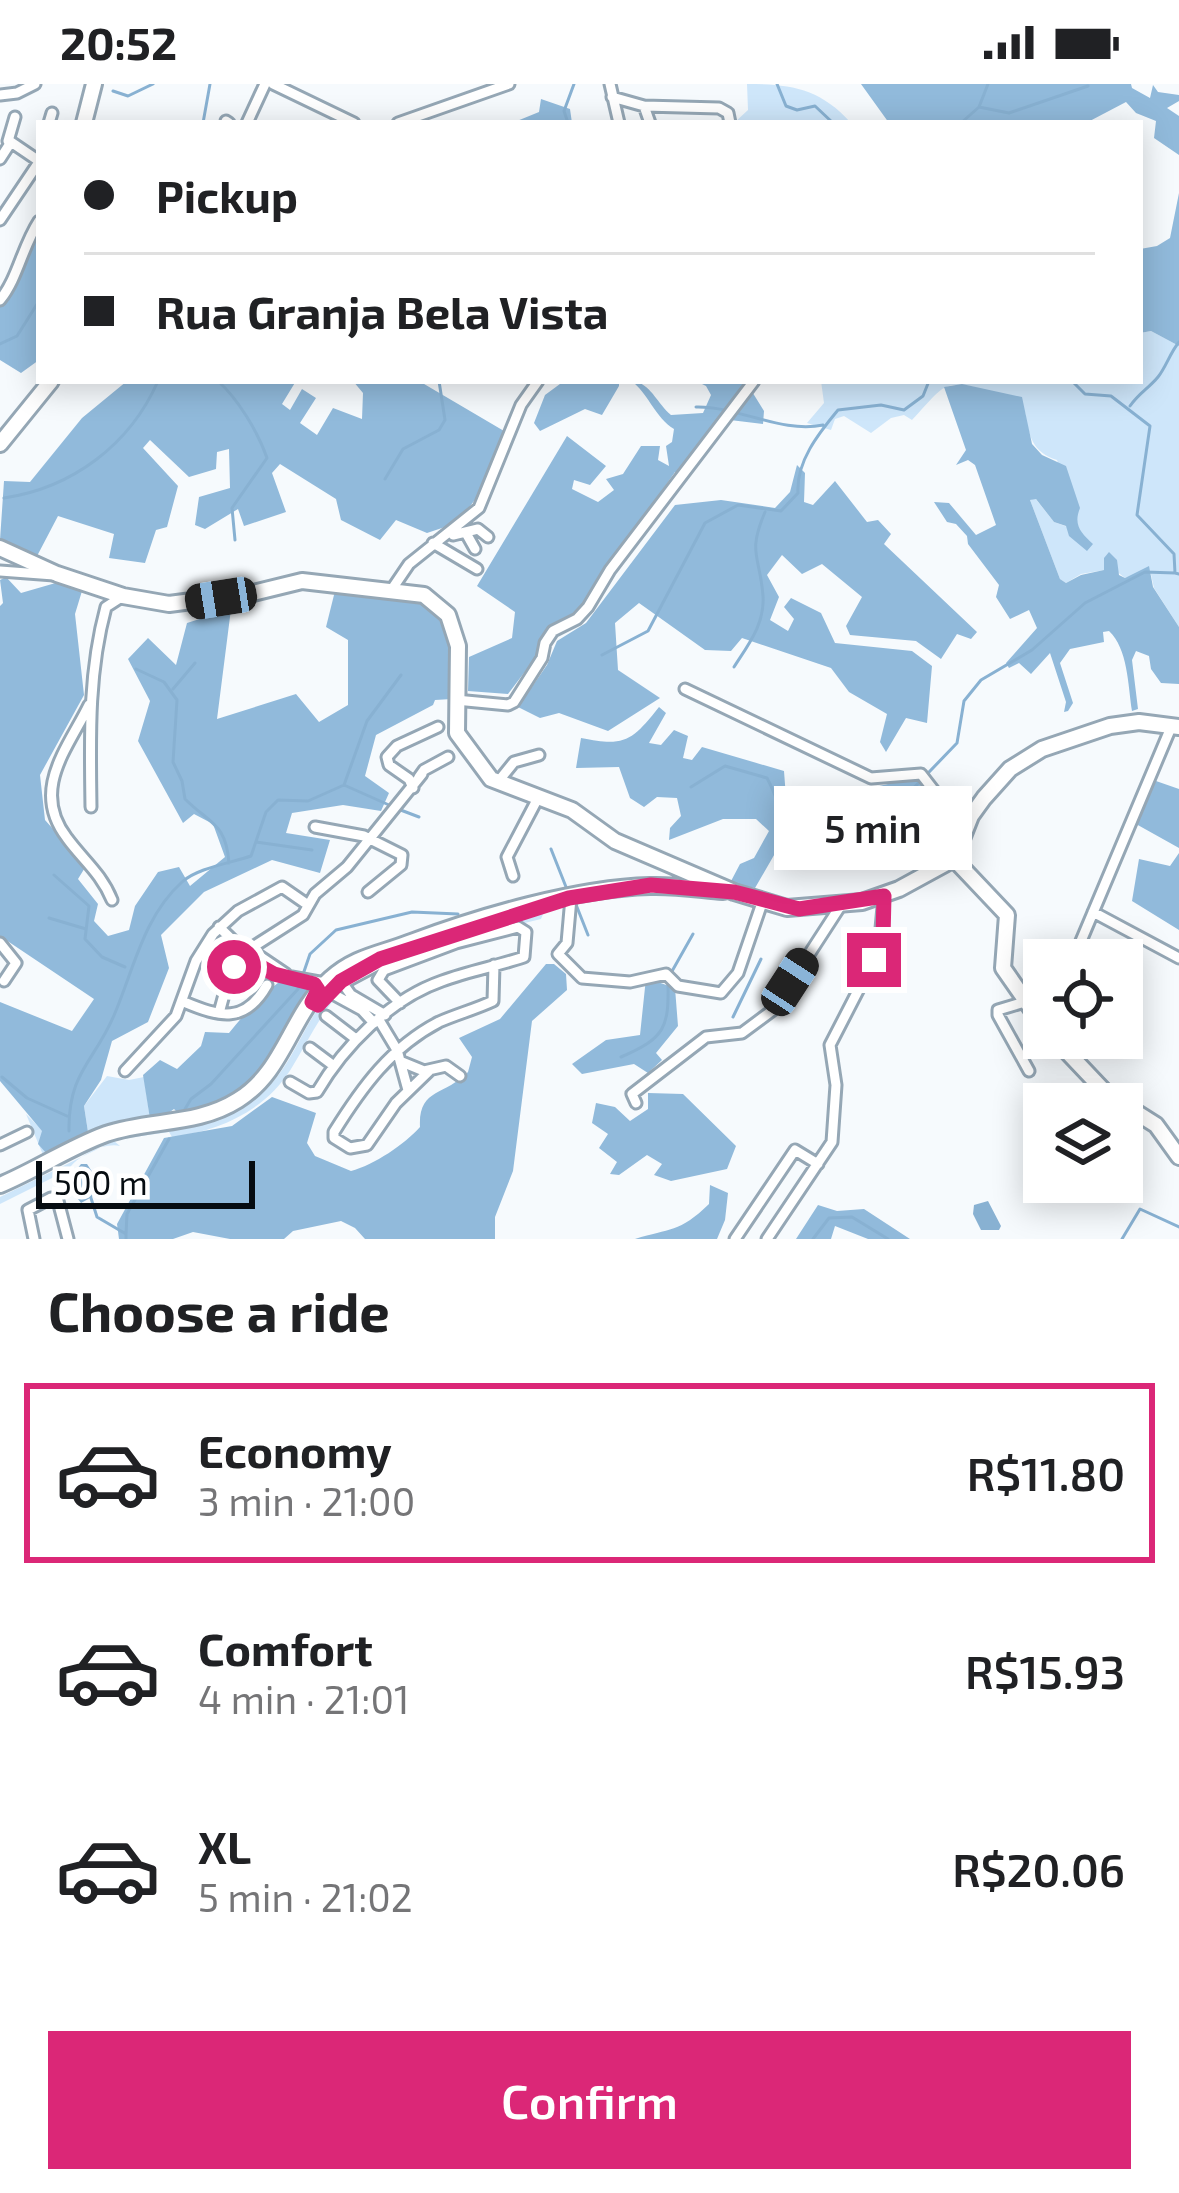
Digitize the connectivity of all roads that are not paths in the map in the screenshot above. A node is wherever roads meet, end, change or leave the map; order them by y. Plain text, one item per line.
1 (35, 84) edge
2 (94, 84) edge
3 (268, 84) edge
4 (509, 84) edge
5 (610, 84) edge
6 (14, 89) edge
7 (0, 95) edge
8 (612, 97) junction
9 (644, 106) junction
10 (14, 117) dead end
11 (85, 120) edge
12 (249, 120) edge
13 (347, 120) edge
14 (407, 120) edge
15 (619, 120) edge
16 (649, 120) edge
17 (729, 120) edge
18 (4, 141) edge
19 (0, 159) edge
20 (36, 159) edge
21 (36, 166) edge
22 (0, 220) edge
23 (36, 227) edge
24 (0, 267) edge
25 (15, 268) junction
26 (0, 300) edge
27 (49, 384) edge
28 (536, 384) edge
29 (752, 384) edge
30 (0, 444) edge
31 (466, 533) junction
32 (448, 535) junction
33 (488, 537) dead end
34 (433, 544) junction
35 (0, 548) edge
36 (475, 549) dead end
37 (477, 569) dead end
38 (0, 571) edge
39 (57, 574) junction
40 (394, 588) junction
41 (123, 596) junction
42 (685, 689) dead end
43 (456, 700) junction
44 (89, 705) junction
45 (1176, 726) edge
46 (438, 727) dead end
47 (539, 755) dead end
48 (448, 757) dead end
49 (497, 783) junction
50 (413, 785) junction
51 (538, 798) junction
52 (92, 807) dead end
53 (315, 826) dead end
54 (965, 832) junction
55 (371, 838) junction
56 (954, 859) junction
57 (513, 876) dead end
58 (708, 886) junction
59 (368, 892) dead end
60 (884, 896) junction
61 (112, 900) dead end
62 (564, 900) junction
63 (763, 900) junction
64 (308, 905) junction
65 (841, 905) junction
66 (1093, 912) junction
67 (219, 927) junction
68 (1082, 939) edge
69 (0, 943) edge
70 (246, 952) junction
71 (1179, 958) edge
72 (494, 965) junction
73 (4, 981) dead end
74 (267, 986) dead end
75 (327, 989) junction
76 (1023, 994) edge
77 (184, 1002) junction
78 (1023, 1002) edge
79 (400, 1003) junction
80 (219, 1013) junction
81 (379, 1020) junction
82 (356, 1039) junction
83 (310, 1048) dead end
84 (397, 1050) junction
85 (1074, 1059) edge
86 (402, 1062) junction
87 (334, 1066) junction
88 (125, 1071) dead end
89 (430, 1071) junction
90 (1029, 1071) dead end
91 (460, 1076) dead end
92 (290, 1082) dead end
93 (408, 1090) junction
94 (636, 1102) dead end
95 (27, 1132) dead end
96 (0, 1145) edge
97 (1179, 1157) edge
98 (818, 1164) junction
99 (3, 1189) edge
100 (34, 1239) edge
101 (68, 1239) edge
102 (735, 1239) edge
103 (767, 1239) edge

1 - 6 street
2 - 11 main road
3 - 12 street
3 - 13 street
4 - 14 street
5 - 8 street
6 - 7 street
8 - 9 street
8 - 15 street
9 - 16 street
9 - 17 street
10 - 18 street
18 - 19 street
18 - 20 street
21 - 22 street
23 - 25 street
24 - 25 street
25 - 26 street
27 - 30 main road
28 - 32 street
29 - 43 street
31 - 32 street
31 - 33 street
31 - 36 street
32 - 34 street
34 - 37 street
34 - 40 street
35 - 39 main road
38 - 39 street
39 - 41 main road
40 - 41 main road
40 - 43 main road
41 - 44 street
42 - 54 street
43 - 49 main road
44 - 52 street
44 - 61 street
45 - 54 main road
45 - 66 street
46 - 50 street
47 - 49 street
48 - 50 street
49 - 51 main road
50 - 55 street
51 - 57 street
51 - 58 main road
53 - 55 street
54 - 56 main road
55 - 59 street
55 - 64 street
56 - 60 main road
56 - 76 main road
58 - 62 main road
58 - 63 main road
60 - 65 main road
60 - 98 street
62 - 63 street
62 - 75 main road
63 - 65 main road
64 - 67 street
64 - 70 street
65 - 94 street
66 - 68 street
66 - 71 street
67 - 70 street
67 - 77 street
69 - 73 street
70 - 75 street
70 - 80 street
72 - 79 street
72 - 79 street
72 - 84 street
74 - 80 street
75 - 81 street
75 - 82 street
75 - 99 main road
77 - 80 street
77 - 88 street
78 - 90 street
79 - 81 street
81 - 82 street
81 - 84 street
82 - 87 street
83 - 87 street
84 - 86 street
84 - 93 street
85 - 97 main road
86 - 89 street
86 - 93 street
87 - 92 street
89 - 91 street
89 - 93 street
95 - 96 street
98 - 102 street
98 - 103 street
100 - 101 street

